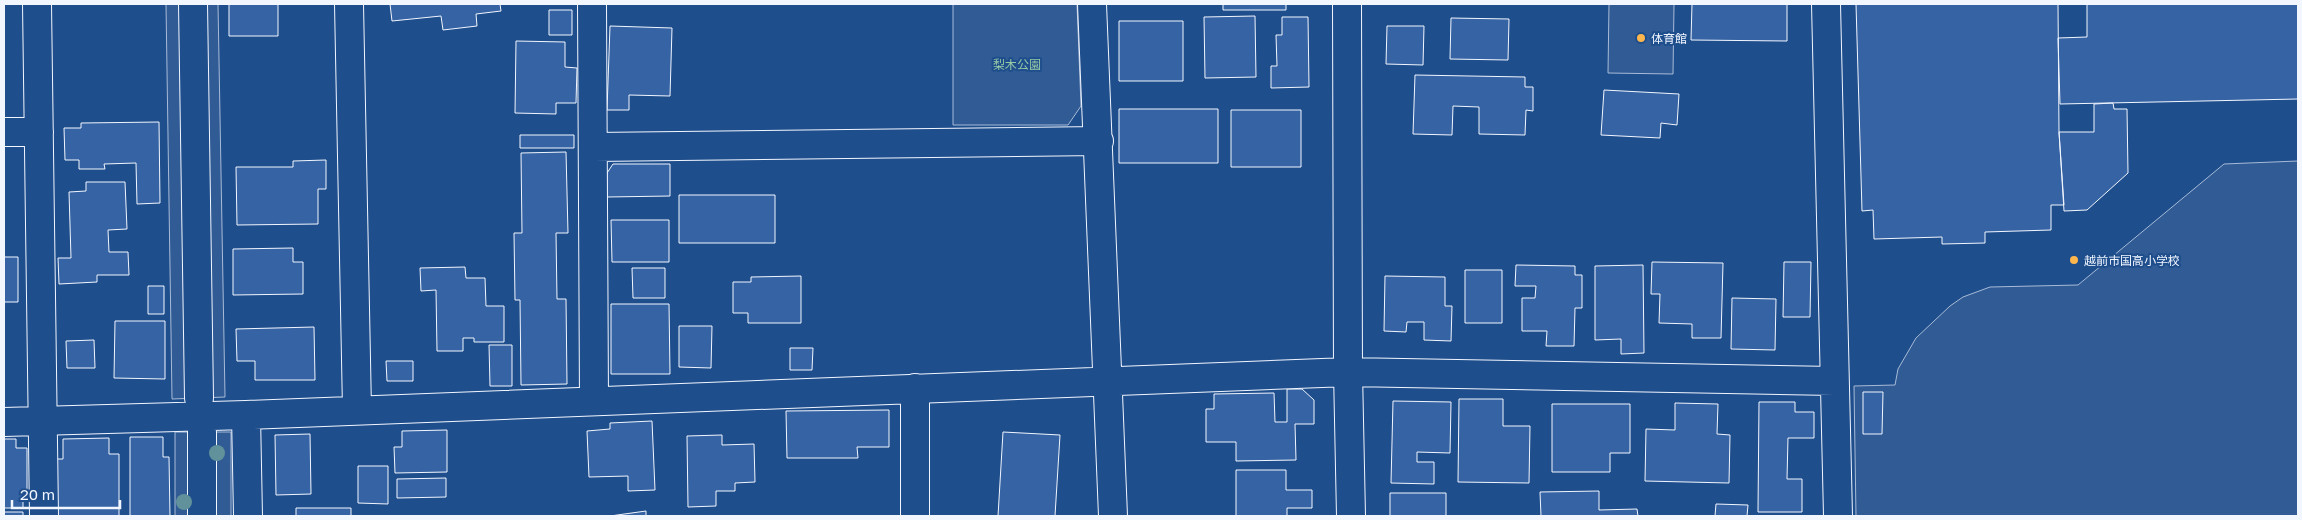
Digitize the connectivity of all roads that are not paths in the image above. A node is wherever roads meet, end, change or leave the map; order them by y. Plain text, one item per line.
1 (37, 4) edge
2 (193, 4) edge
3 (349, 4) edge
4 (592, 4) edge
5 (1092, 4) edge
6 (1347, 4) edge
7 (1826, 4) edge
8 (4, 132) edge
9 (39, 132) junction
10 (1099, 141) junction
11 (594, 147) junction
12 (1348, 372) junction
13 (1108, 380) junction
14 (1834, 381) junction
15 (915, 388) junction
16 (199, 398) dead end
17 (594, 401) junction
18 (357, 410) junction
19 (246, 415) junction
20 (43, 420) junction
21 (4, 422) edge
22 (202, 432) dead end
23 (44, 516) edge
24 (202, 516) edge
25 (248, 516) edge
26 (915, 516) edge
27 (1113, 516) edge
28 (1351, 516) edge
29 (1838, 516) edge

1 - 9 street
2 - 16 street
3 - 18 street
4 - 11 street
5 - 10 street
6 - 12 street
7 - 14 street
8 - 9 street
9 - 20 street
10 - 11 street
10 - 13 street
11 - 17 street
12 - 13 street
12 - 14 street
12 - 28 street
13 - 15 street
13 - 27 street
14 - 29 street
15 - 17 street
15 - 26 street
17 - 18 street
18 - 19 street
19 - 20 street
19 - 25 street
20 - 21 street
20 - 23 street
22 - 24 street

